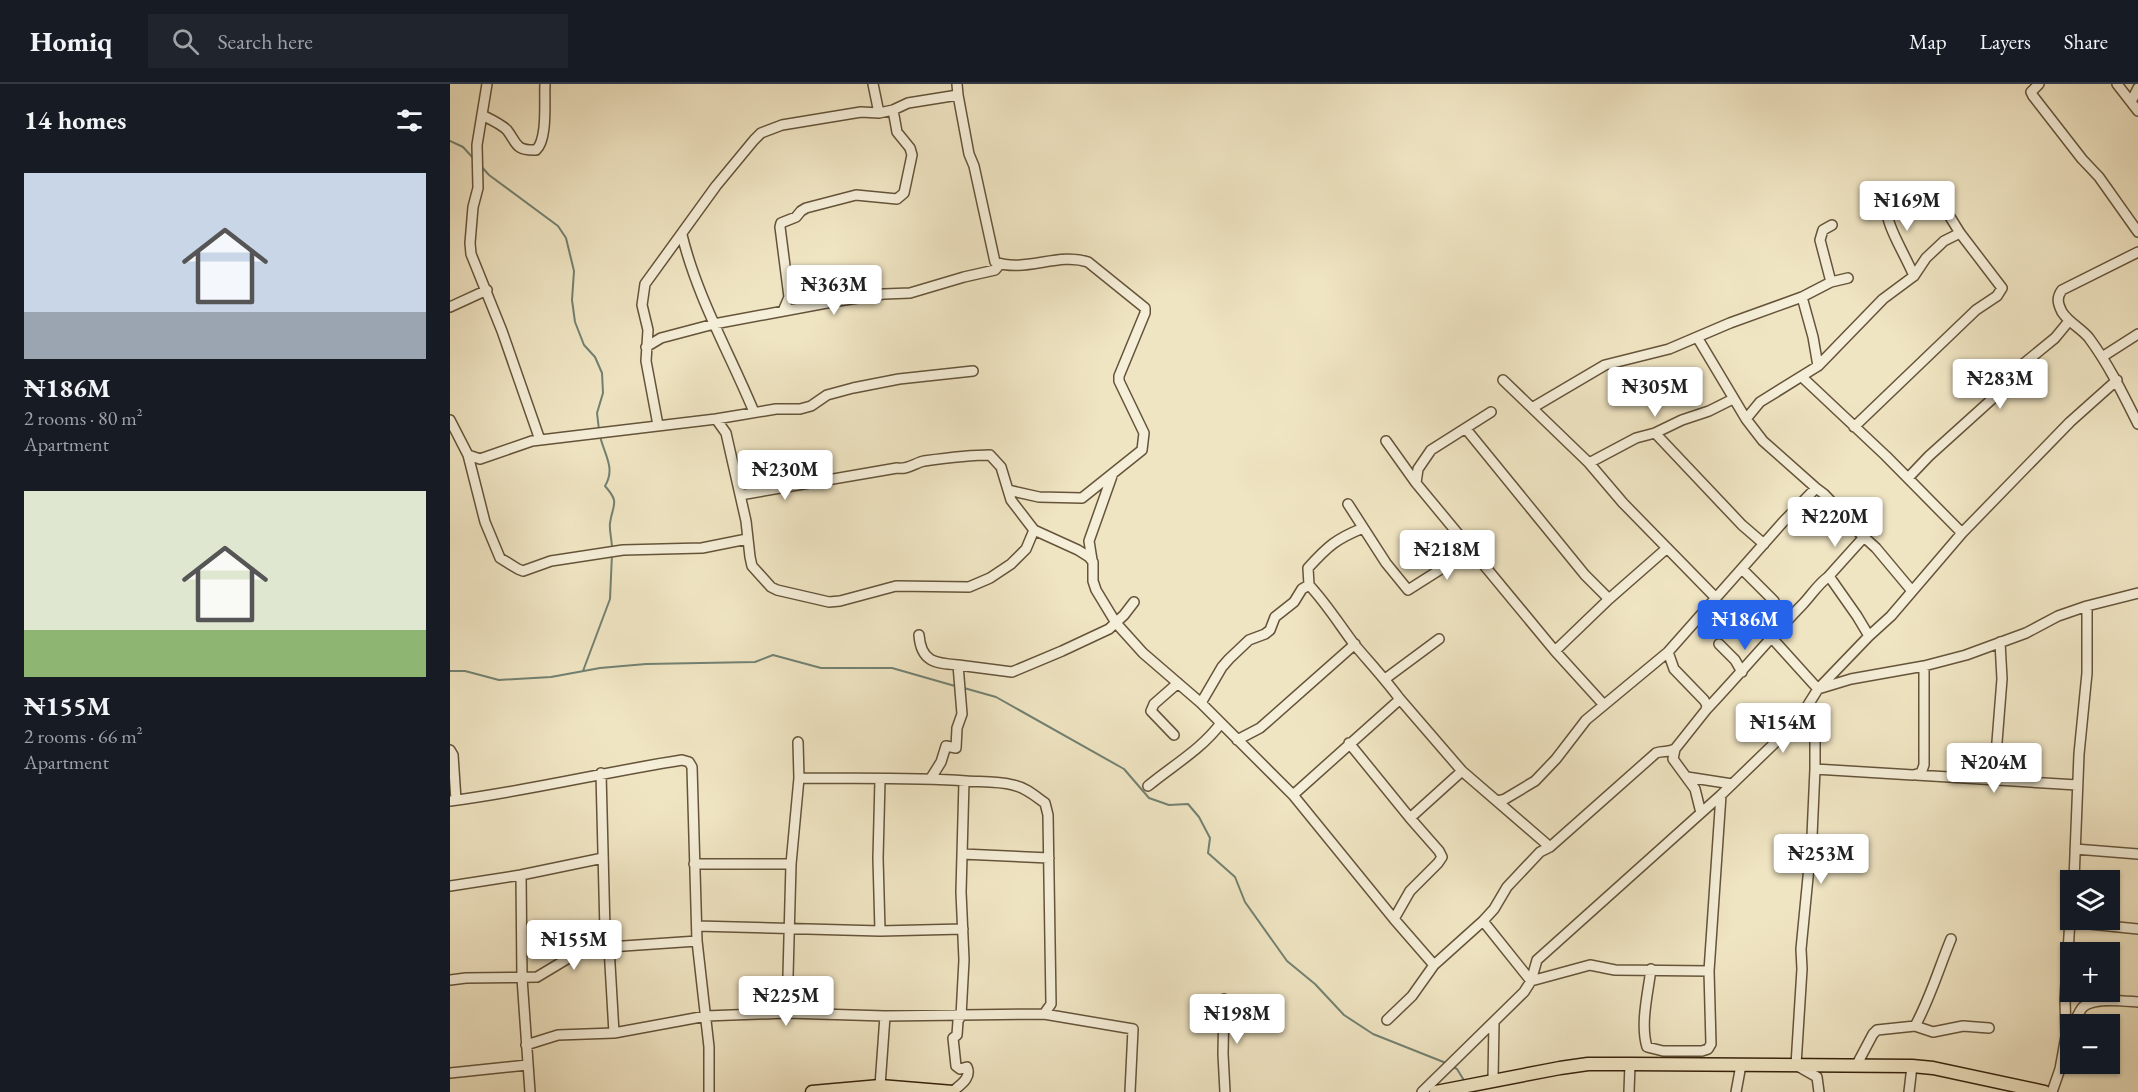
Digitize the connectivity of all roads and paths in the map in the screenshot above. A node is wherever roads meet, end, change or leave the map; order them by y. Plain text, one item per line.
1 (487, 84) edge
2 (545, 84) edge
3 (873, 84) edge
4 (957, 84) edge
5 (2038, 84) edge
6 (2117, 84) edge
7 (2138, 88) edge
8 (958, 95) junction
9 (2131, 102) junction
10 (893, 110) junction
11 (2138, 111) edge
12 (879, 113) junction
13 (482, 115) junction
14 (1883, 192) dead end
15 (1942, 204) dead end
16 (1832, 225) dead end
17 (2138, 232) edge
18 (1960, 233) junction
19 (682, 235) junction
20 (2138, 252) edge
21 (1000, 264) junction
22 (1914, 276) junction
23 (1848, 278) dead end
24 (1832, 282) junction
25 (487, 290) junction
26 (1802, 297) junction
27 (450, 307) edge
28 (783, 311) junction
29 (2069, 321) junction
30 (714, 324) junction
31 (2138, 334) edge
32 (1697, 337) junction
33 (646, 347) junction
34 (2102, 357) junction
35 (1818, 366) junction
36 (973, 371) dead end
37 (1802, 377) junction
38 (1503, 380) dead end
39 (2116, 380) junction
40 (1733, 399) junction
41 (1532, 408) junction
42 (754, 412) junction
43 (1491, 412) dead end
44 (716, 419) junction
45 (1746, 419) junction
46 (450, 420) edge
47 (658, 424) junction
48 (2138, 424) edge
49 (1854, 427) junction
50 (1466, 429) junction
51 (1655, 433) junction
52 (540, 440) junction
53 (1386, 441) dead end
54 (468, 455) junction
55 (1589, 463) junction
56 (1112, 475) junction
57 (1908, 478) junction
58 (1416, 483) junction
59 (1816, 488) junction
60 (1008, 490) junction
61 (740, 495) junction
62 (1348, 504) dead end
63 (1363, 528) junction
64 (1034, 530) junction
65 (1962, 533) junction
66 (1863, 537) junction
67 (747, 539) junction
68 (1764, 544) junction
69 (1666, 549) junction
70 (1471, 550) junction
71 (1093, 562) junction
72 (1742, 569) junction
73 (1828, 577) junction
74 (1309, 585) junction
75 (1912, 591) junction
76 (2138, 593) edge
77 (1715, 597) junction
78 (1609, 599) junction
79 (1134, 602) dead end
80 (2087, 606) junction
81 (1116, 623) junction
82 (920, 635) dead end
83 (1869, 636) junction
84 (1771, 637) junction
85 (1439, 639) dead end
86 (2000, 642) junction
87 (1355, 644) junction
88 (1719, 644) dead end
89 (1555, 651) junction
90 (1668, 652) junction
91 (958, 665) junction
92 (1924, 666) junction
93 (1742, 672) junction
94 (1385, 679) junction
95 (1178, 683) junction
96 (1818, 689) junction
97 (1399, 698) junction
98 (1202, 703) junction
99 (1604, 705) junction
100 (1706, 710) junction
101 (1803, 713) junction
102 (1221, 723) junction
103 (1174, 735) dead end
104 (1237, 740) junction
105 (798, 742) dead end
106 (1350, 743) junction
107 (450, 750) edge
108 (1672, 753) junction
109 (1815, 769) junction
110 (1462, 771) junction
111 (601, 773) junction
112 (1913, 775) junction
113 (1687, 777) junction
114 (799, 778) junction
115 (930, 778) junction
116 (880, 780) junction
117 (1994, 780) junction
118 (964, 781) junction
119 (1732, 784) junction
120 (2077, 785) junction
121 (1148, 786) dead end
122 (1293, 795) junction
123 (1721, 795) junction
124 (453, 800) edge
125 (1497, 801) junction
126 (1701, 813) junction
127 (1410, 818) junction
128 (1550, 847) junction
129 (2075, 849) junction
130 (962, 854) junction
131 (2138, 854) edge
132 (603, 858) junction
133 (1049, 858) junction
134 (694, 864) junction
135 (791, 864) junction
136 (2074, 870) edge
137 (521, 875) junction
138 (450, 886) edge
139 (1394, 919) junction
140 (1483, 921) junction
141 (697, 926) junction
142 (2120, 926) edge
143 (2138, 928) edge
144 (791, 929) junction
145 (963, 929) junction
146 (2069, 930) edge
147 (880, 931) junction
148 (1951, 939) dead end
149 (698, 941) junction
150 (609, 947) junction
151 (1434, 964) junction
152 (1651, 969) junction
153 (1709, 971) junction
154 (522, 978) junction
155 (450, 980) edge
156 (1531, 981) junction
157 (1224, 999) dead end
158 (2138, 1002) edge
159 (787, 1013) junction
160 (1044, 1014) junction
161 (2066, 1014) edge
162 (2079, 1014) edge
163 (706, 1016) junction
164 (885, 1016) junction
165 (961, 1016) junction
166 (1387, 1020) dead end
167 (1494, 1022) junction
168 (1915, 1026) junction
169 (1989, 1028) dead end
170 (614, 1033) junction
171 (526, 1045) junction
172 (1663, 1058) junction
173 (1630, 1064) junction
174 (527, 1065) junction
175 (1741, 1065) junction
176 (1796, 1065) junction
177 (1856, 1066) junction
178 (1912, 1066) junction
179 (2060, 1069) edge
180 (450, 1073) edge
181 (1493, 1080) junction
182 (880, 1086) junction
183 (530, 1092) edge
184 (709, 1092) edge
185 (812, 1092) edge
186 (952, 1092) edge
187 (1130, 1092) edge
188 (1225, 1092) edge
189 (1422, 1092) edge
190 (1439, 1092) edge
191 (1629, 1092) edge
192 (1736, 1092) edge
193 (1819, 1092) edge
194 (1909, 1092) edge
195 (2045, 1092) edge
196 (2052, 1092) edge

1 - 13 street
2 - 13 street
3 - 12 street
4 - 8 street
5 - 17 street
6 - 9 street
7 - 9 street
8 - 10 street
8 - 21 street
9 - 11 street
10 - 12 street
10 - 28 street
12 - 19 street
13 - 25 street
14 - 22 street
15 - 18 street
16 - 24 street
18 - 22 street
18 - 49 street
19 - 30 street
19 - 33 street
20 - 29 street
21 - 28 street
21 - 56 street
22 - 35 street
23 - 24 street
24 - 26 street
25 - 27 street
25 - 52 street
26 - 32 street
26 - 35 street
28 - 30 street
29 - 34 street
29 - 57 street
30 - 33 street
30 - 42 street
31 - 34 street
32 - 40 street
32 - 41 street
33 - 47 street
34 - 39 street
35 - 37 street
36 - 42 street
37 - 45 street
37 - 49 street
38 - 41 street
39 - 48 street
39 - 65 street
40 - 45 street
40 - 51 street
41 - 55 street
42 - 44 street
43 - 50 street
44 - 47 street
44 - 61 street
45 - 59 street
46 - 54 street
47 - 52 street
49 - 57 street
50 - 58 street
50 - 78 street
51 - 55 street
51 - 68 street
52 - 54 street
53 - 58 street
54 - 67 street
55 - 69 street
56 - 60 street
56 - 71 street
57 - 65 street
58 - 70 street
59 - 66 street
59 - 68 street
60 - 61 street
60 - 64 street
61 - 67 street
62 - 63 street
63 - 70 street
63 - 74 street
64 - 67 street
64 - 71 street
65 - 75 street
66 - 73 street
66 - 75 street
68 - 72 street
69 - 77 street
69 - 78 street
70 - 89 street
71 - 81 street
72 - 77 street
72 - 84 street
73 - 83 street
73 - 84 street
74 - 87 street
74 - 98 street
75 - 83 street
76 - 80 street
77 - 90 street
78 - 89 street
79 - 81 street
80 - 86 street
80 - 120 street
81 - 91 street
81 - 95 street
82 - 91 street
83 - 96 street
84 - 93 street
84 - 96 street
85 - 94 street
86 - 92 street
86 - 117 street
87 - 94 street
87 - 104 street
88 - 93 street
89 - 99 street
90 - 99 street
90 - 100 street
91 - 115 street
92 - 96 street
92 - 112 street
93 - 100 street
94 - 97 street
95 - 98 street
95 - 103 street
96 - 101 street
97 - 106 street
97 - 110 street
98 - 102 street
99 - 125 street
100 - 108 street
101 - 109 street
101 - 119 street
102 - 104 street
102 - 121 street
104 - 122 street
105 - 114 street
106 - 122 street
106 - 127 street
107 - 124 street
108 - 113 street
108 - 128 street
109 - 112 street
109 - 176 street
110 - 125 street
110 - 127 street
111 - 124 street
111 - 132 street
111 - 134 street
112 - 117 street
113 - 119 street
113 - 126 street
114 - 116 street
114 - 135 street
115 - 116 street
115 - 118 street
116 - 147 street
117 - 120 street
118 - 130 street
118 - 133 street
119 - 123 street
120 - 129 street
122 - 139 street
123 - 126 street
123 - 153 street
125 - 128 street
126 - 156 street
127 - 139 street
128 - 140 street
129 - 131 street
129 - 136 street
130 - 133 street
130 - 145 street
132 - 137 street
132 - 150 street
133 - 160 street
134 - 135 street
134 - 141 street
135 - 144 street
137 - 138 street
137 - 154 street
139 - 151 street
140 - 151 street
140 - 156 street
141 - 144 street
141 - 149 street
142 - 143 street
144 - 147 street
144 - 159 street
145 - 147 street
145 - 165 street
146 - 161 street
148 - 168 street
149 - 150 street
149 - 163 street
150 - 154 street
150 - 170 street
151 - 166 street
152 - 153 street
152 - 156 street
152 - 172 street
153 - 172 street
154 - 155 street
154 - 171 street
156 - 167 street
157 - 188 street
158 - 162 street
159 - 163 street
159 - 164 street
160 - 165 street
160 - 187 street
163 - 170 street
163 - 184 street
164 - 165 street
164 - 182 street
165 - 186 street
167 - 181 street
167 - 189 street
168 - 169 street
168 - 177 street
170 - 171 street
171 - 174 street
172 - 173 main road
172 - 175 main road
173 - 181 main road
173 - 191 street
174 - 180 street
174 - 183 street
175 - 176 main road
175 - 192 street
176 - 177 main road
176 - 193 street
177 - 178 main road
178 - 194 street
178 - 195 main road
179 - 196 street
181 - 190 main road
182 - 185 main road
182 - 186 main road

